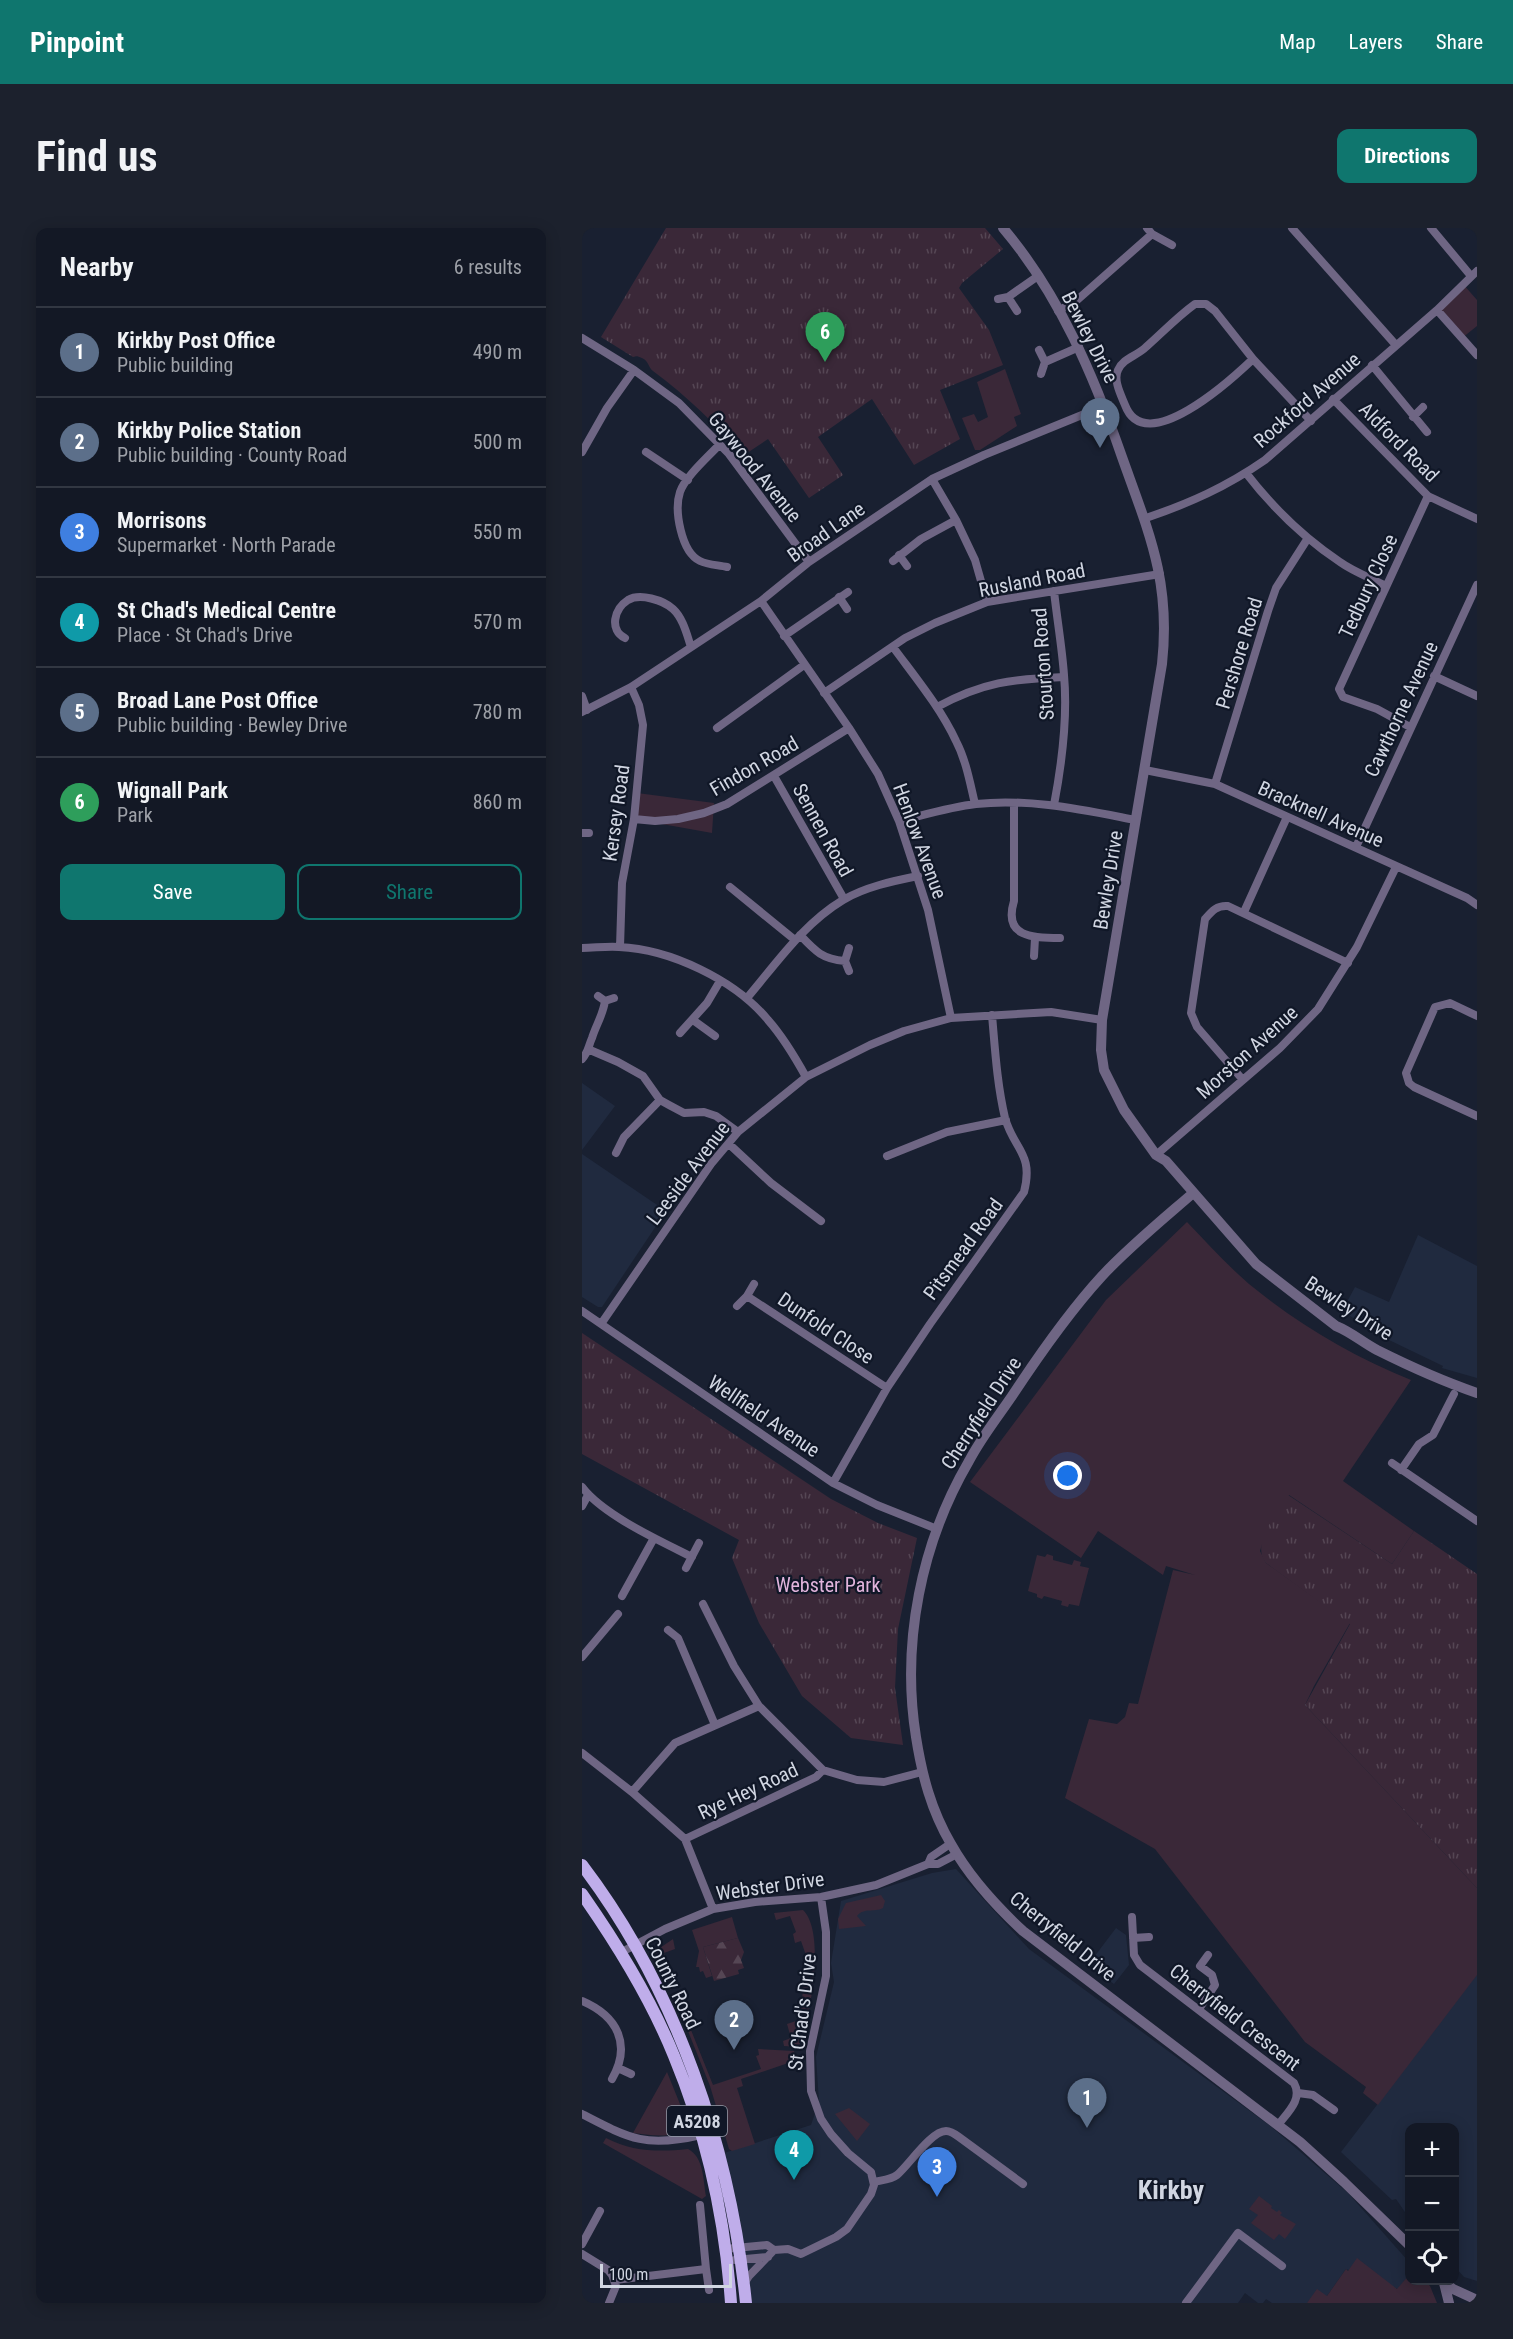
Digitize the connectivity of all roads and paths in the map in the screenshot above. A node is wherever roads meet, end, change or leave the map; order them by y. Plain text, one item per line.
1 (1002, 228) edge
2 (1292, 228) edge
3 (1431, 228) edge
4 (1150, 231) edge
5 (1172, 245) dead end
6 (1474, 274) edge
7 (1038, 276) junction
8 (1437, 310) junction
9 (1017, 311) dead end
10 (1058, 311) junction
11 (582, 338) edge
12 (1395, 344) junction
13 (1079, 347) junction
14 (1039, 350) dead end
15 (1477, 355) edge
16 (1253, 359) junction
17 (1045, 362) junction
18 (1372, 365) junction
19 (634, 370) junction
20 (1041, 374) dead end
21 (1334, 399) junction
22 (1104, 406) junction
23 (1423, 407) dead end
24 (1413, 417) junction
25 (1311, 421) junction
26 (1427, 432) dead end
27 (719, 445) junction
28 (582, 452) edge
29 (646, 452) dead end
30 (1246, 473) junction
31 (932, 479) junction
32 (688, 480) junction
33 (1428, 496) junction
34 (1146, 518) junction
35 (1477, 519) edge
36 (956, 520) junction
37 (1308, 538) junction
38 (809, 562) junction
39 (907, 566) dead end
40 (727, 567) dead end
41 (1160, 574) junction
42 (1477, 585) edge
43 (1386, 586) junction
44 (1054, 591) junction
45 (848, 592) dead end
46 (839, 597) junction
47 (761, 601) junction
48 (987, 602) junction
49 (847, 609) dead end
50 (784, 636) junction
51 (625, 638) dead end
52 (691, 647) junction
53 (893, 647) junction
54 (804, 665) junction
55 (1434, 676) junction
56 (1064, 677) junction
57 (631, 687) junction
58 (824, 693) junction
59 (582, 696) edge
60 (1477, 696) edge
61 (937, 707) junction
62 (585, 711) edge
63 (1410, 727) junction
64 (717, 728) dead end
65 (849, 728) junction
66 (1145, 770) junction
67 (774, 776) junction
68 (1215, 784) junction
69 (975, 804) junction
70 (1014, 804) junction
71 (1054, 805) junction
72 (1287, 817) junction
73 (634, 819) junction
74 (1136, 820) junction
75 (899, 821) junction
76 (1356, 847) junction
77 (1396, 867) junction
78 (918, 876) junction
79 (730, 886) dead end
80 (844, 899) junction
81 (1477, 905) edge
82 (1244, 912) junction
83 (797, 938) junction
84 (1035, 938) junction
85 (1060, 938) dead end
86 (620, 947) junction
87 (582, 948) edge
88 (849, 948) dead end
89 (1034, 956) dead end
90 (846, 961) junction
91 (1348, 963) junction
92 (849, 971) dead end
93 (720, 981) junction
94 (606, 998) dead end
95 (747, 999) junction
96 (992, 1015) junction
97 (1477, 1016) edge
98 (951, 1018) junction
99 (693, 1020) junction
100 (1102, 1020) junction
101 (680, 1033) dead end
102 (715, 1036) dead end
103 (590, 1050) junction
104 (582, 1059) edge
105 (806, 1077) junction
106 (1243, 1080) junction
107 (660, 1100) junction
108 (1477, 1116) edge
109 (1006, 1120) junction
110 (738, 1132) junction
111 (729, 1144) junction
112 (616, 1153) dead end
113 (1156, 1155) junction
114 (887, 1156) dead end
115 (1192, 1194) junction
116 (821, 1221) dead end
117 (754, 1284) dead end
118 (747, 1296) junction
119 (737, 1306) dead end
120 (582, 1311) edge
121 (602, 1324) junction
122 (887, 1388) junction
123 (1477, 1393) edge
124 (1454, 1394) dead end
125 (1392, 1463) dead end
126 (1401, 1470) junction
127 (833, 1483) junction
128 (582, 1487) edge
129 (588, 1496) junction
130 (582, 1506) edge
131 (1477, 1520) edge
132 (937, 1529) junction
133 (654, 1538) junction
134 (699, 1543) dead end
135 (692, 1557) junction
136 (686, 1568) dead end
137 (622, 1596) dead end
138 (702, 1604) dead end
139 (618, 1614) dead end
140 (668, 1630) dead end
141 (582, 1657) edge
142 (759, 1706) junction
143 (715, 1725) junction
144 (582, 1753) edge
145 (823, 1770) junction
146 (922, 1772) junction
147 (632, 1792) junction
148 (685, 1839) junction
149 (950, 1844) junction
150 (957, 1854) junction
151 (928, 1864) junction
152 (582, 1865) edge
153 (582, 1894) edge
154 (821, 1897) junction
155 (713, 1909) junction
156 (1132, 1917) dead end
157 (1149, 1937) dead end
158 (1133, 1938) junction
159 (634, 1946) junction
160 (620, 1953) junction
161 (1208, 1955) dead end
162 (582, 2001) edge
163 (1199, 2009) junction
164 (618, 2068) junction
165 (631, 2074) dead end
166 (612, 2079) dead end
167 (1298, 2092) junction
168 (1334, 2110) dead end
169 (582, 2114) edge
170 (1278, 2125) junction
171 (701, 2135) junction
172 (874, 2182) junction
173 (1023, 2184) dead end
174 (700, 2205) dead end
175 (600, 2211) dead end
176 (1405, 2241) edge
177 (582, 2244) edge
178 (582, 2254) edge
179 (740, 2254) junction
180 (771, 2254) junction
181 (726, 2255) junction
182 (1281, 2266) dead end
183 (706, 2269) junction
184 (615, 2280) junction
185 (744, 2284) junction
186 (1444, 2285) edge
187 (1448, 2285) edge
188 (709, 2290) dead end
189 (1477, 2300) edge
190 (609, 2303) edge
191 (731, 2303) edge
192 (746, 2303) edge
193 (1186, 2303) edge
194 (1449, 2303) edge

1 - 7 street, Bewley Drive
2 - 12 street
3 - 6 street
4 - 5 street
4 - 10 street
6 - 8 street, Rockford Avenue
7 - 9 street
7 - 10 street, Bewley Drive
8 - 12 street, Rockford Avenue
8 - 15 street
10 - 13 street, Bewley Drive
11 - 19 street, Gaywood Avenue
12 - 18 street, Rockford Avenue
13 - 17 street
13 - 22 street, Bewley Drive
14 - 17 street
16 - 16 street
16 - 25 street
17 - 20 street
18 - 21 street, Rockford Avenue
18 - 24 street
19 - 27 street, Gaywood Avenue
19 - 28 street
21 - 25 street, Rockford Avenue
21 - 33 street, Aldford Road
22 - 31 street, Broad Lane
22 - 34 street, Bewley Drive
23 - 24 street
24 - 26 street
25 - 30 street, Rockford Avenue
27 - 32 street
27 - 38 street, Gaywood Avenue
29 - 32 street
30 - 34 street, Rockford Avenue
30 - 37 street
31 - 36 street
31 - 38 street, Broad Lane
32 - 40 street
33 - 35 street, Aldford Road
33 - 43 street, Tedbury Close
34 - 41 street, Bewley Drive
36 - 39 street
36 - 48 street
37 - 43 street
37 - 68 street, Pershore Road
38 - 47 street, Broad Lane
41 - 44 street, Rusland Road
41 - 66 street, Bewley Drive
42 - 55 street, Cawthorne Avenue
43 - 63 street, Tedbury Close
44 - 48 street, Rusland Road
44 - 56 street, Stourton Road
45 - 46 street
46 - 49 street
46 - 50 street
47 - 50 street, Henlow Avenue
47 - 52 street, Broad Lane
48 - 53 street, Rusland Road
50 - 54 street, Henlow Avenue
51 - 52 street
52 - 57 street, Broad Lane
53 - 58 street, Rusland Road
53 - 61 street
54 - 58 street, Henlow Avenue
54 - 64 street
55 - 60 street
55 - 63 street, Cawthorne Avenue
56 - 61 street
56 - 71 street, Stourton Road
57 - 62 street, Broad Lane
57 - 73 street, Kersey Road
58 - 65 street, Henlow Avenue
59 - 62 street
61 - 69 street
63 - 76 street, Cawthorne Avenue
65 - 67 street, Findon Road
65 - 75 street, Henlow Avenue
66 - 68 street, Bracknell Avenue
66 - 74 street, Bewley Drive
67 - 73 street, Findon Road
67 - 80 street, Sennen Road
68 - 72 street, Bracknell Avenue
69 - 70 street
69 - 75 street
70 - 71 street
70 - 84 street
71 - 74 street
72 - 76 street, Bracknell Avenue
72 - 82 street
73 - 86 street, Kersey Road
74 - 100 street, Bewley Drive
75 - 78 street, Henlow Avenue
76 - 77 street, Bracknell Avenue
77 - 81 street, Bracknell Avenue
77 - 91 street, Morston Avenue
78 - 80 street
78 - 98 street, Henlow Avenue
79 - 83 street
80 - 83 street
82 - 91 street
82 - 106 street
83 - 90 street
83 - 95 street
84 - 85 street
84 - 89 street
86 - 87 street
86 - 93 street
88 - 90 street
90 - 92 street
91 - 106 street, Morston Avenue
93 - 95 street
93 - 99 street
94 - 103 street
95 - 105 street
96 - 98 street, Leeside Avenue
96 - 100 street, Leeside Avenue
96 - 109 street, Pitsmead Road
97 - 108 street
98 - 105 street, Leeside Avenue
99 - 101 street
99 - 102 street
100 - 113 street, Bewley Drive
103 - 104 street
103 - 107 street
105 - 110 street, Leeside Avenue
106 - 113 street, Morston Avenue
107 - 110 street
107 - 112 street
109 - 114 street
109 - 122 street, Pitsmead Road
110 - 111 street, Leeside Avenue
111 - 116 street
111 - 121 street, Leeside Avenue
113 - 115 street, Bewley Drive
115 - 123 street, Bewley Drive
115 - 132 street, Cherryfield Drive
117 - 118 street, Dunfold Close
118 - 119 street, Dunfold Close
118 - 122 street, Dunfold Close
120 - 121 street, Wellfield Avenue
121 - 127 street, Wellfield Avenue
122 - 127 street, Pitsmead Road
124 - 126 street
125 - 126 street
126 - 131 street
127 - 132 street, Wellfield Avenue
128 - 129 street
129 - 130 street
129 - 133 street
132 - 146 street, Cherryfield Drive
133 - 135 street
133 - 137 street
134 - 135 street
135 - 136 street
138 - 142 street
139 - 141 street
140 - 143 street
142 - 143 street
142 - 145 street
143 - 147 street
144 - 147 street
145 - 146 street
145 - 148 street, Rye Hey Road
146 - 149 street, Cherryfield Drive
147 - 148 street
148 - 155 street
149 - 150 street, Cherryfield Drive
149 - 151 street, Webster Drive
150 - 151 street, Webster Drive
150 - 170 street, Cherryfield Drive
151 - 154 street, Webster Drive
152 - 159 main road, County Road / A5208
153 - 160 main road, County Road / A5208
154 - 155 street, Webster Drive
154 - 172 street, St Chad's Drive
155 - 159 street, Webster Drive
156 - 158 street, Cherryfield Crescent
157 - 158 street
158 - 163 street, Cherryfield Crescent
159 - 160 street, Webster Drive
159 - 179 main road, County Road / A5208
160 - 171 main road, County Road / A5208
161 - 163 street
162 - 164 street
163 - 167 street, Cherryfield Crescent
164 - 165 street
164 - 166 street
167 - 168 street
167 - 170 street, Cherryfield Crescent
169 - 171 street
170 - 176 street, Cherryfield Drive
171 - 181 main road, County Road / A5208
172 - 173 street
172 - 180 street
174 - 183 street
175 - 177 street
178 - 184 street
179 - 180 street
179 - 181 street
179 - 185 main road, County Road / A5208
180 - 185 street
181 - 191 main road, County Road / A5208
182 - 193 street
183 - 184 street
183 - 188 street
184 - 190 street
185 - 192 main road, County Road / A5208
186 - 194 street
187 - 189 street

